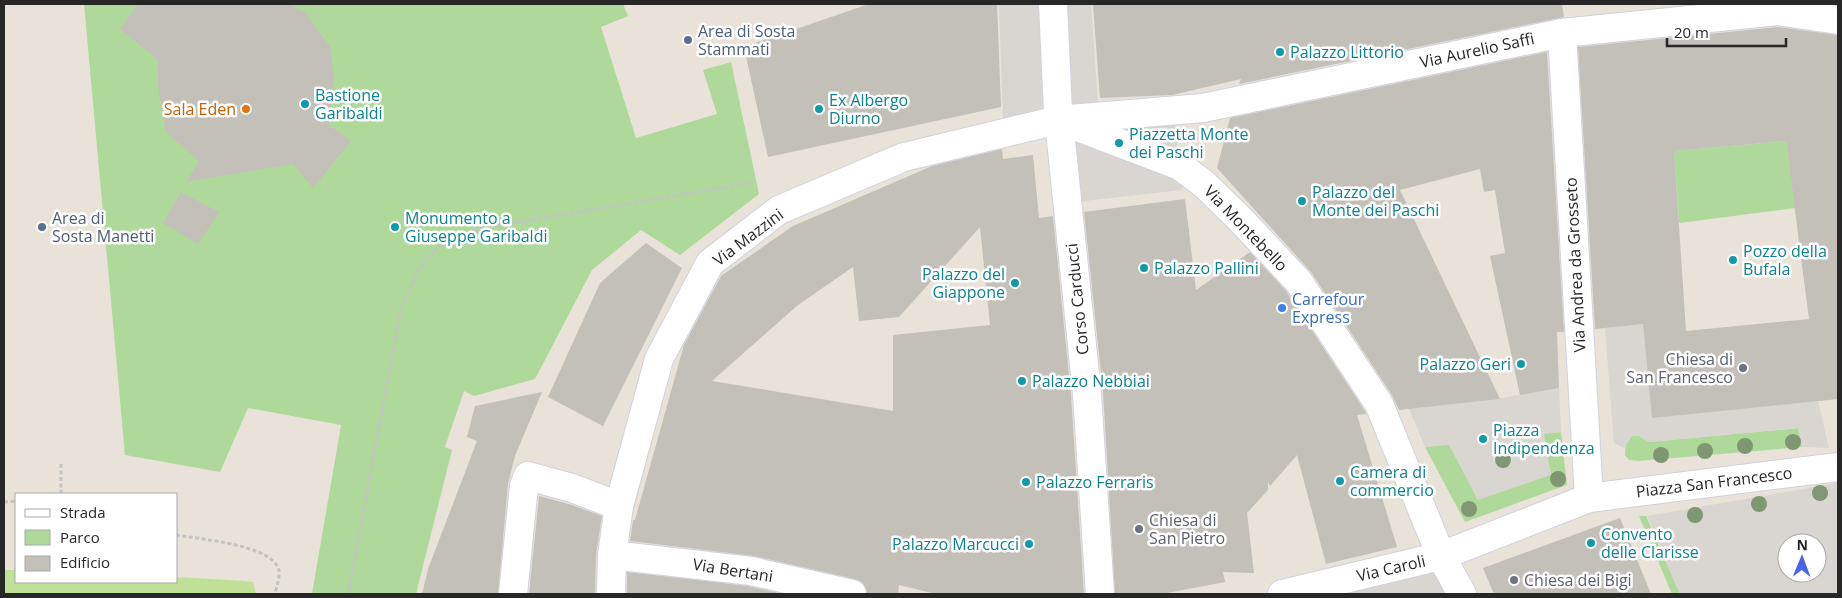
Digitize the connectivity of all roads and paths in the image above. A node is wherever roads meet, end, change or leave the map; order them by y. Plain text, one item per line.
1 (1053, 4) edge
2 (1838, 20) edge
3 (1562, 33) junction
4 (1058, 120) junction
5 (758, 182) dead end
6 (61, 463) dead end
7 (1838, 467) edge
8 (61, 493) edge
9 (1590, 498) junction
10 (618, 506) junction
11 (178, 535) edge
12 (612, 555) junction
13 (1441, 556) junction
14 (275, 594) edge
15 (348, 594) edge
16 (513, 594) edge
17 (610, 594) edge
18 (852, 594) edge
19 (1100, 594) edge
20 (1282, 594) edge
21 (1462, 594) edge

1 - 4 street, Corso Carducci
2 - 3 street, Via Aurelio Saffi
3 - 4 street, Via Aurelio Saffi
3 - 9 street, Via Andrea da Grosseto
4 - 10 street, Via Mazzini
4 - 13 street, Via Montebello
4 - 19 street, Corso Carducci
5 - 15 path
6 - 8 path
7 - 9 street, Piazza San Francesco
9 - 13 street
10 - 12 street, Via Mazzini
10 - 16 street
11 - 14 path
12 - 17 street, Via Mazzini
12 - 18 street, Via Bertani
13 - 20 street, Via Caroli
13 - 21 street

